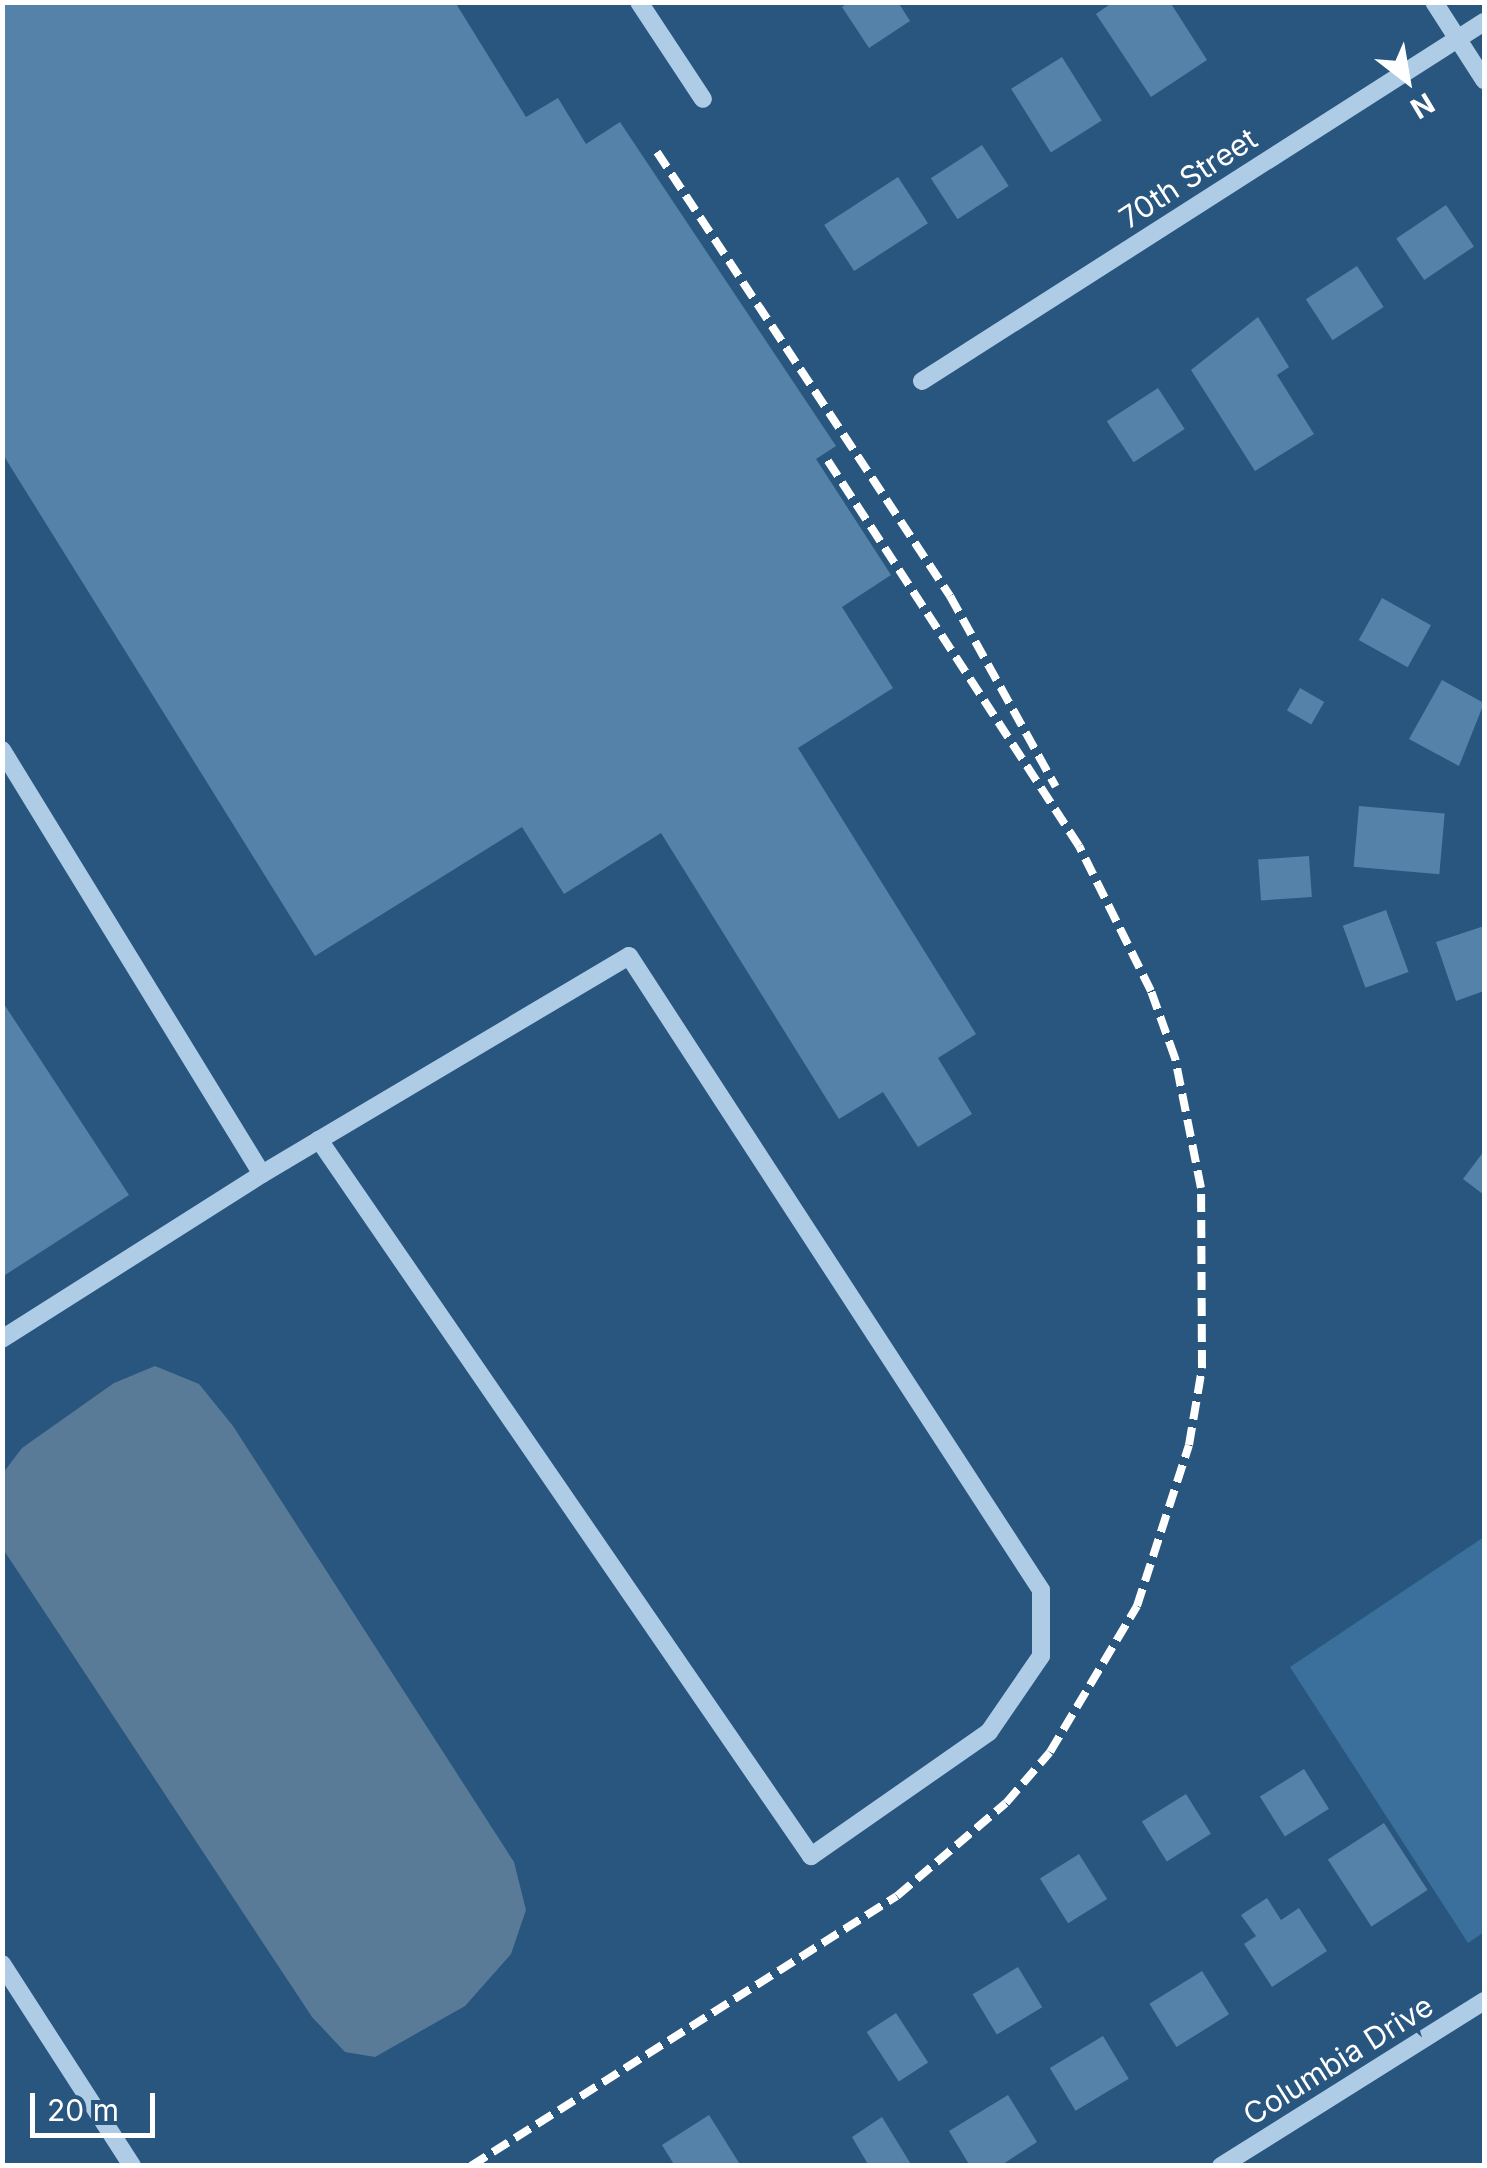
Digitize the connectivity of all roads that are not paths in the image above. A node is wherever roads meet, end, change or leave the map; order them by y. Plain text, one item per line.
1 (640, 2) edge
2 (1434, 2) edge
3 (1484, 22) edge
4 (1458, 39) junction
5 (1484, 80) edge
6 (702, 99) dead end
7 (922, 381) dead end
8 (2, 750) edge
9 (319, 1140) junction
10 (262, 1174) junction
11 (2, 1340) edge
12 (2, 1964) edge
13 (1484, 2000) edge
14 (132, 2166) edge
15 (1221, 2166) edge

1 - 6 street
2 - 4 street
3 - 4 street, 70th Street
4 - 5 street
4 - 7 street, 70th Street
8 - 10 street
9 - 9 street
9 - 10 street
10 - 11 street
12 - 14 street
13 - 15 street, Columbia Drive

